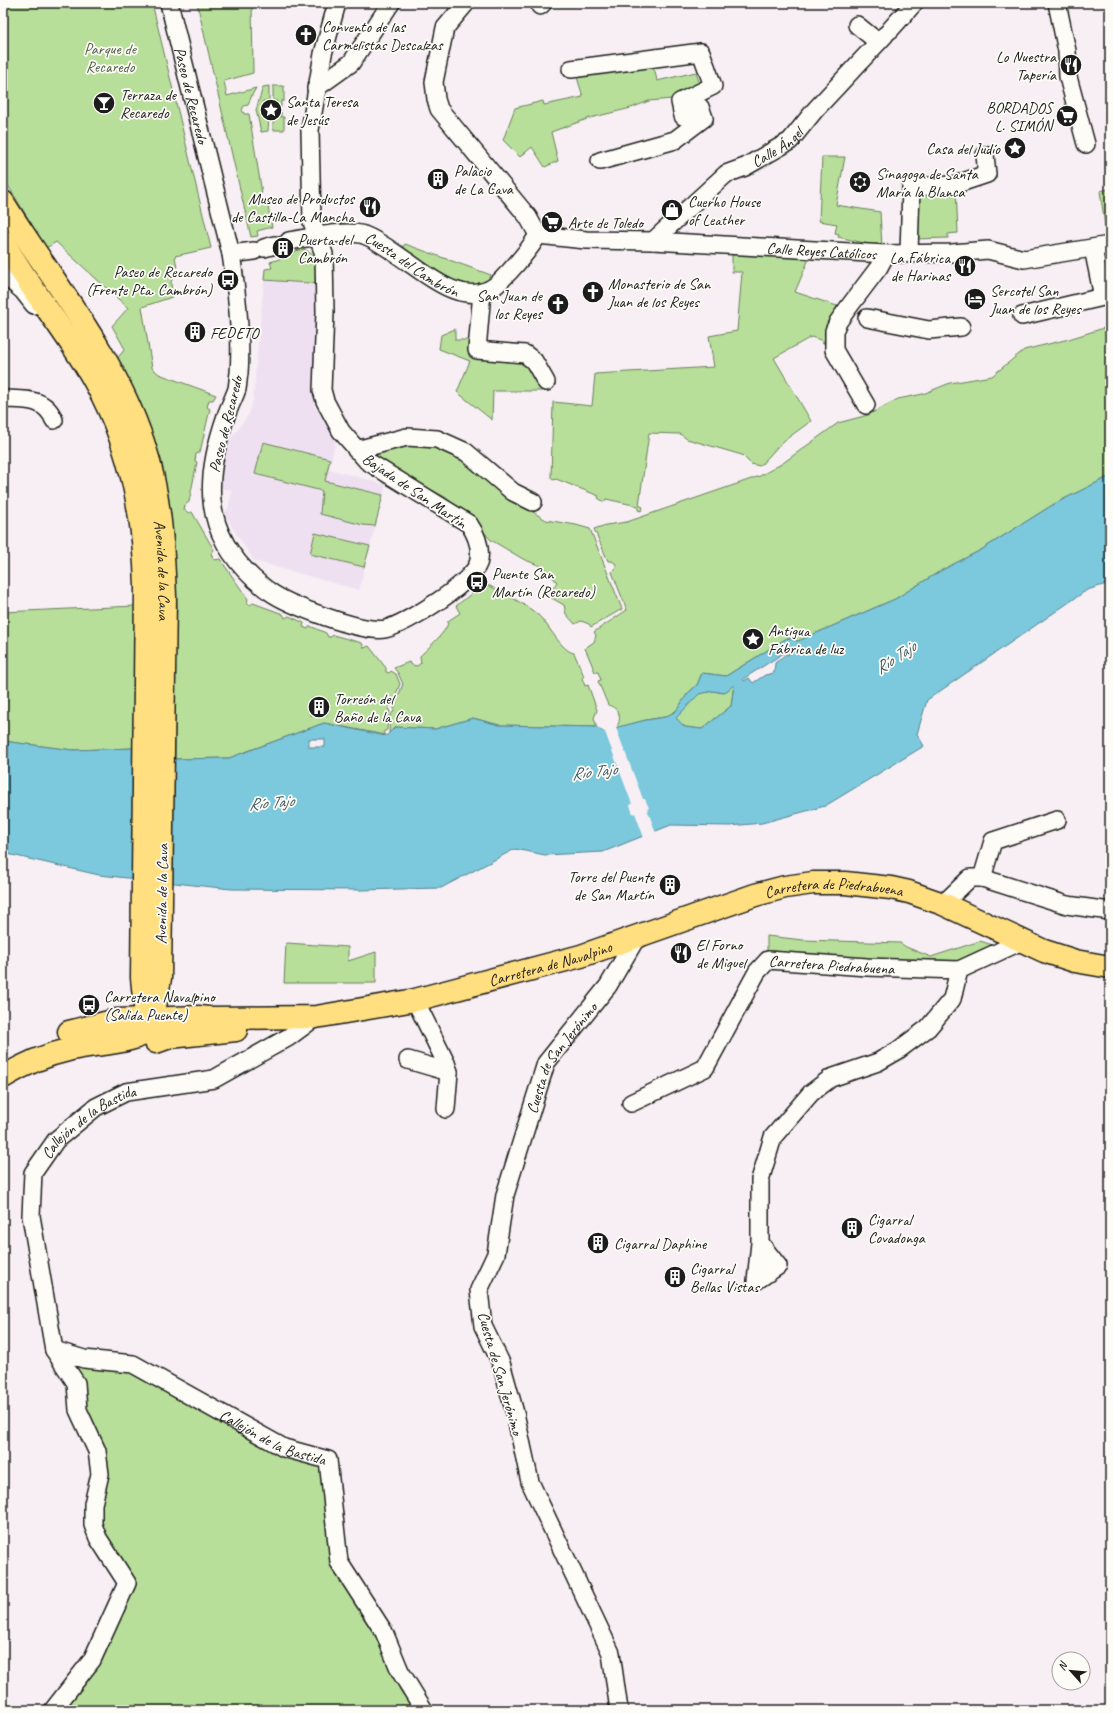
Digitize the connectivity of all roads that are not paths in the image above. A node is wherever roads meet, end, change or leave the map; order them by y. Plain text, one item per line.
1 (169, 3) edge
2 (337, 3) edge
3 (391, 3) edge
4 (466, 3) edge
5 (914, 3) edge
6 (1057, 3) edge
7 (857, 25) dead end
8 (884, 36) junction
9 (571, 69) dead end
10 (316, 88) junction
11 (1086, 144) dead end
12 (985, 155) dead end
13 (600, 161) dead end
14 (3, 202) edge
15 (538, 235) junction
16 (318, 237) junction
17 (3, 241) edge
18 (653, 241) junction
19 (1102, 246) edge
20 (908, 253) junction
21 (231, 254) junction
22 (886, 254) junction
23 (3, 274) edge
24 (482, 292) junction
25 (1022, 316) dead end
26 (867, 318) dead end
27 (961, 327) dead end
28 (546, 382) dead end
29 (3, 399) edge
30 (866, 405) dead end
31 (54, 420) dead end
32 (356, 450) junction
33 (125, 453) junction
34 (533, 502) dead end
35 (479, 561) joint
36 (155, 648) junction
37 (1057, 820) dead end
38 (982, 878) junction
39 (943, 904) junction
40 (1110, 912) edge
41 (682, 920) joint
42 (637, 937) junction
43 (1022, 941) junction
44 (1110, 967) edge
45 (959, 970) junction
46 (151, 978) junction
47 (415, 1000) junction
48 (316, 1016) junction
49 (198, 1017) junction
50 (152, 1018) junction
51 (288, 1018) junction
52 (69, 1032) junction
53 (170, 1038) junction
54 (408, 1060) dead end
55 (3, 1071) edge
56 (449, 1072) junction
57 (3, 1078) edge
58 (3, 1083) edge
59 (631, 1103) dead end
60 (446, 1109) dead end
61 (760, 1242) dead end
62 (54, 1350) junction
63 (53, 1710) edge
64 (424, 1710) edge
65 (619, 1710) edge

1 - 21 street, Paseo de Recaredo
2 - 10 street, Bajada de San Martín
3 - 10 street
4 - 15 street
5 - 8 street, Calle Ángel
6 - 11 street
7 - 8 street
8 - 18 street, Calle Ángel
9 - 13 street
10 - 16 street, Bajada de San Martín
12 - 20 street
14 - 36 main road, Avenida de la Cava
15 - 18 street, Calle Reyes Católicos
15 - 24 street
16 - 21 street, Cuesta del Cambrón
16 - 24 street, Cuesta del Cambrón
16 - 32 street, Bajada de San Martín
17 - 33 main road, Avenida de la Cava
18 - 22 street, Calle Reyes Católicos
19 - 20 street, Calle Reyes Católicos
19 - 25 street
20 - 22 street, Calle Reyes Católicos
21 - 35 street, Paseo de Recaredo
22 - 30 street
23 - 33 street, Avenida de la Cava
24 - 28 street
26 - 27 street
29 - 31 street
32 - 34 street
32 - 35 street, Bajada de San Martín
33 - 36 main road, Avenida de la Cava
36 - 46 main road, Avenida de la Cava
36 - 46 main road, Avenida de la Cava
37 - 38 street
38 - 39 street
38 - 40 street
39 - 41 main road, Carretera de Piedrabuena
39 - 43 main road, Carretera de Piedrabuena
41 - 42 main road, Carretera de Navalpino
42 - 47 main road, Carretera de Navalpino
42 - 65 street, Cuesta de San Jerónimo
43 - 44 main road, Carretera de Piedrabuena
43 - 45 street, Carretera Piedrabuena
45 - 59 street, Carretera Piedrabuena
45 - 61 street
46 - 49 main road
46 - 50 main road
46 - 52 main road
47 - 48 main road, Carretera de Navalpino
47 - 56 street
48 - 51 main road, Carretera de Navalpino
48 - 62 street, Callejón de la Bastida
49 - 50 main road
49 - 51 main road
50 - 52 main road
50 - 53 main road
50 - 57 main road
51 - 53 main road
52 - 55 main road
53 - 58 main road
54 - 56 street
56 - 60 street
62 - 63 street, Callejón de la Bastida
62 - 64 street, Callejón de la Bastida

